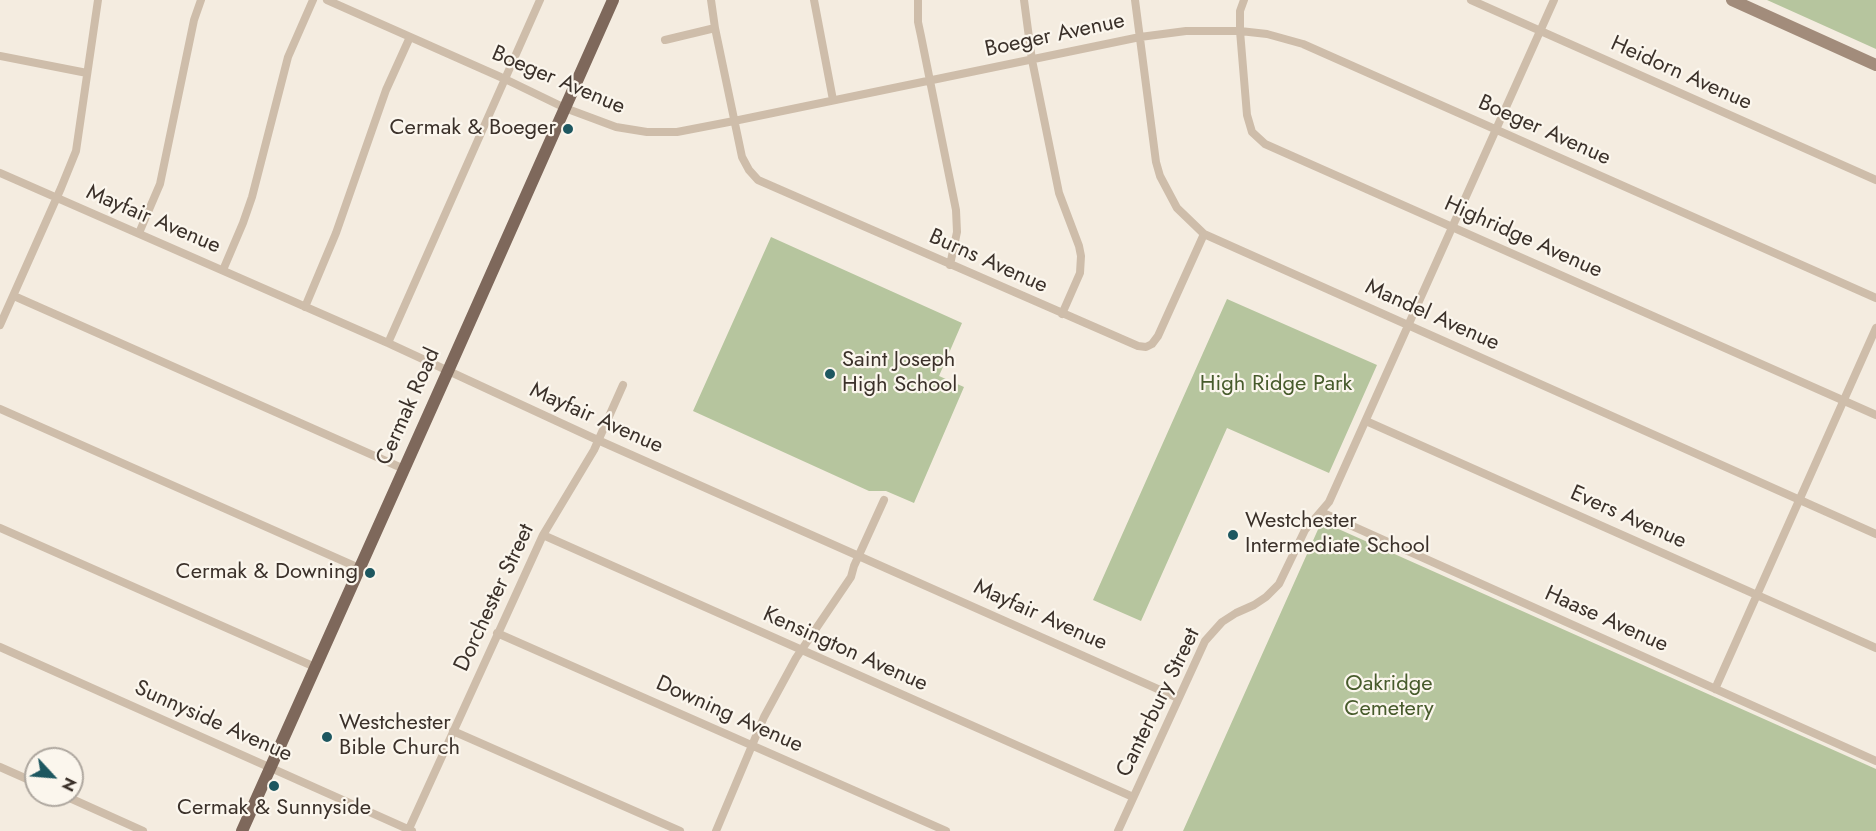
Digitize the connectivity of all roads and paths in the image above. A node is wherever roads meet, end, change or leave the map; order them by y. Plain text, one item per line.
1 (98, 0) edge
2 (201, 0) edge
3 (313, 0) edge
4 (327, 0) edge
5 (540, 0) edge
6 (613, 0) edge
7 (711, 0) edge
8 (814, 0) edge
9 (918, 0) edge
10 (1024, 0) edge
11 (1135, 0) edge
12 (1244, 0) edge
13 (1472, 0) edge
14 (1554, 0) edge
15 (1732, 0) edge
16 (715, 28) junction
17 (1240, 31) junction
18 (1540, 31) junction
19 (410, 37) junction
20 (1140, 37) junction
21 (665, 40) dead end
22 (0, 56) edge
23 (1032, 60) junction
24 (1876, 65) edge
25 (87, 73) junction
26 (505, 79) junction
27 (929, 81) junction
28 (833, 100) junction
29 (565, 108) junction
30 (734, 121) junction
31 (1497, 129) junction
32 (0, 173) edge
33 (1876, 180) edge
34 (57, 198) junction
35 (1452, 226) junction
36 (139, 233) junction
37 (1204, 234) junction
38 (950, 265) junction
39 (223, 270) junction
40 (14, 296) junction
41 (1876, 298) edge
42 (305, 307) junction
43 (1062, 314) junction
44 (0, 325) edge
45 (1408, 325) junction
46 (1876, 328) edge
47 (388, 343) junction
48 (448, 371) junction
49 (623, 385) dead end
50 (1843, 400) junction
51 (0, 409) edge
52 (1876, 415) edge
53 (1366, 421) junction
54 (598, 440) junction
55 (404, 469) junction
56 (884, 500) dead end
57 (1800, 500) junction
58 (1321, 512) junction
59 (0, 528) edge
60 (1876, 534) edge
61 (543, 535) junction
62 (859, 555) junction
63 (359, 568) junction
64 (1758, 595) junction
65 (497, 633) junction
66 (0, 647) edge
67 (1876, 648) edge
68 (801, 650) junction
69 (315, 667) junction
70 (1715, 690) junction
71 (1178, 698) junction
72 (453, 731) junction
73 (752, 745) junction
74 (1876, 762) edge
75 (0, 767) edge
76 (270, 767) junction
77 (24, 778) edge
78 (1133, 797) junction
79 (84, 804) edge
80 (143, 831) edge
81 (242, 831) edge
82 (410, 831) edge
83 (680, 831) edge
84 (716, 831) edge
85 (946, 831) edge
86 (1118, 831) edge

1 - 25 street
2 - 36 street
3 - 39 street
4 - 19 street, Boeger Avenue
5 - 26 street
6 - 29 main road, Cermak Road
7 - 16 street, Burns Avenue
8 - 28 street
9 - 27 street
10 - 23 street
11 - 20 street, Mandel Avenue
12 - 17 street, Highridge Avenue
13 - 18 street, Heidorn Avenue
14 - 18 street, Canterbury Street
15 - 24 main road
16 - 21 street
16 - 30 street, Burns Avenue
17 - 20 street, Boeger Avenue
17 - 31 street, Boeger Avenue
17 - 35 street, Highridge Avenue
18 - 31 street, Canterbury Street
18 - 33 street, Heidorn Avenue
19 - 26 street, Boeger Avenue
19 - 42 street
20 - 23 street, Boeger Avenue
20 - 37 street, Mandel Avenue
22 - 25 street
23 - 27 street, Boeger Avenue
23 - 43 street
25 - 34 street
26 - 29 street, Boeger Avenue
26 - 47 street
27 - 28 street, Boeger Avenue
27 - 38 street
28 - 30 street, Boeger Avenue
29 - 30 street, Boeger Avenue
29 - 48 main road, Cermak Road
30 - 38 street, Burns Avenue
31 - 35 street, Canterbury Street
31 - 41 street, Boeger Avenue
32 - 34 street, Mayfair Avenue
34 - 36 street, Mayfair Avenue
34 - 40 street
35 - 45 street, Canterbury Street
35 - 50 street, Highridge Avenue
36 - 39 street, Mayfair Avenue
37 - 43 street, Burns Avenue
37 - 45 street, Mandel Avenue
38 - 43 street, Burns Avenue
39 - 42 street, Mayfair Avenue
40 - 44 street
40 - 55 street
42 - 47 street, Mayfair Avenue
45 - 53 street, Canterbury Street
45 - 57 street, Mandel Avenue
46 - 50 street
47 - 48 street, Mayfair Avenue
48 - 54 street, Mayfair Avenue
48 - 55 main road, Cermak Road
49 - 54 street, Dorchester Street
50 - 52 street, Highridge Avenue
50 - 57 street
51 - 63 street
53 - 58 street, Canterbury Street
53 - 64 street, Evers Avenue
54 - 61 street, Dorchester Street
54 - 62 street, Mayfair Avenue
55 - 63 main road, Cermak Road
56 - 62 street
57 - 60 street, Mandel Avenue
57 - 64 street
58 - 70 street, Haase Avenue
58 - 71 street, Canterbury Street
59 - 69 street
61 - 65 street, Dorchester Street
61 - 68 street, Kensington Avenue
62 - 68 street
62 - 71 street, Mayfair Avenue
63 - 69 main road, Cermak Road
64 - 67 street, Evers Avenue
64 - 70 street
65 - 72 street, Dorchester Street
65 - 73 street, Downing Avenue
66 - 76 street, Sunnyside Avenue
68 - 73 street
68 - 78 street, Kensington Avenue
69 - 76 main road, Cermak Road
70 - 74 street, Haase Avenue
71 - 78 street, Canterbury Street
72 - 82 street, Dorchester Street
72 - 83 street
73 - 84 street
73 - 85 street, Downing Avenue
75 - 77 street
76 - 81 main road, Cermak Road
76 - 82 street, Sunnyside Avenue
78 - 86 street, Canterbury Street
79 - 80 street

